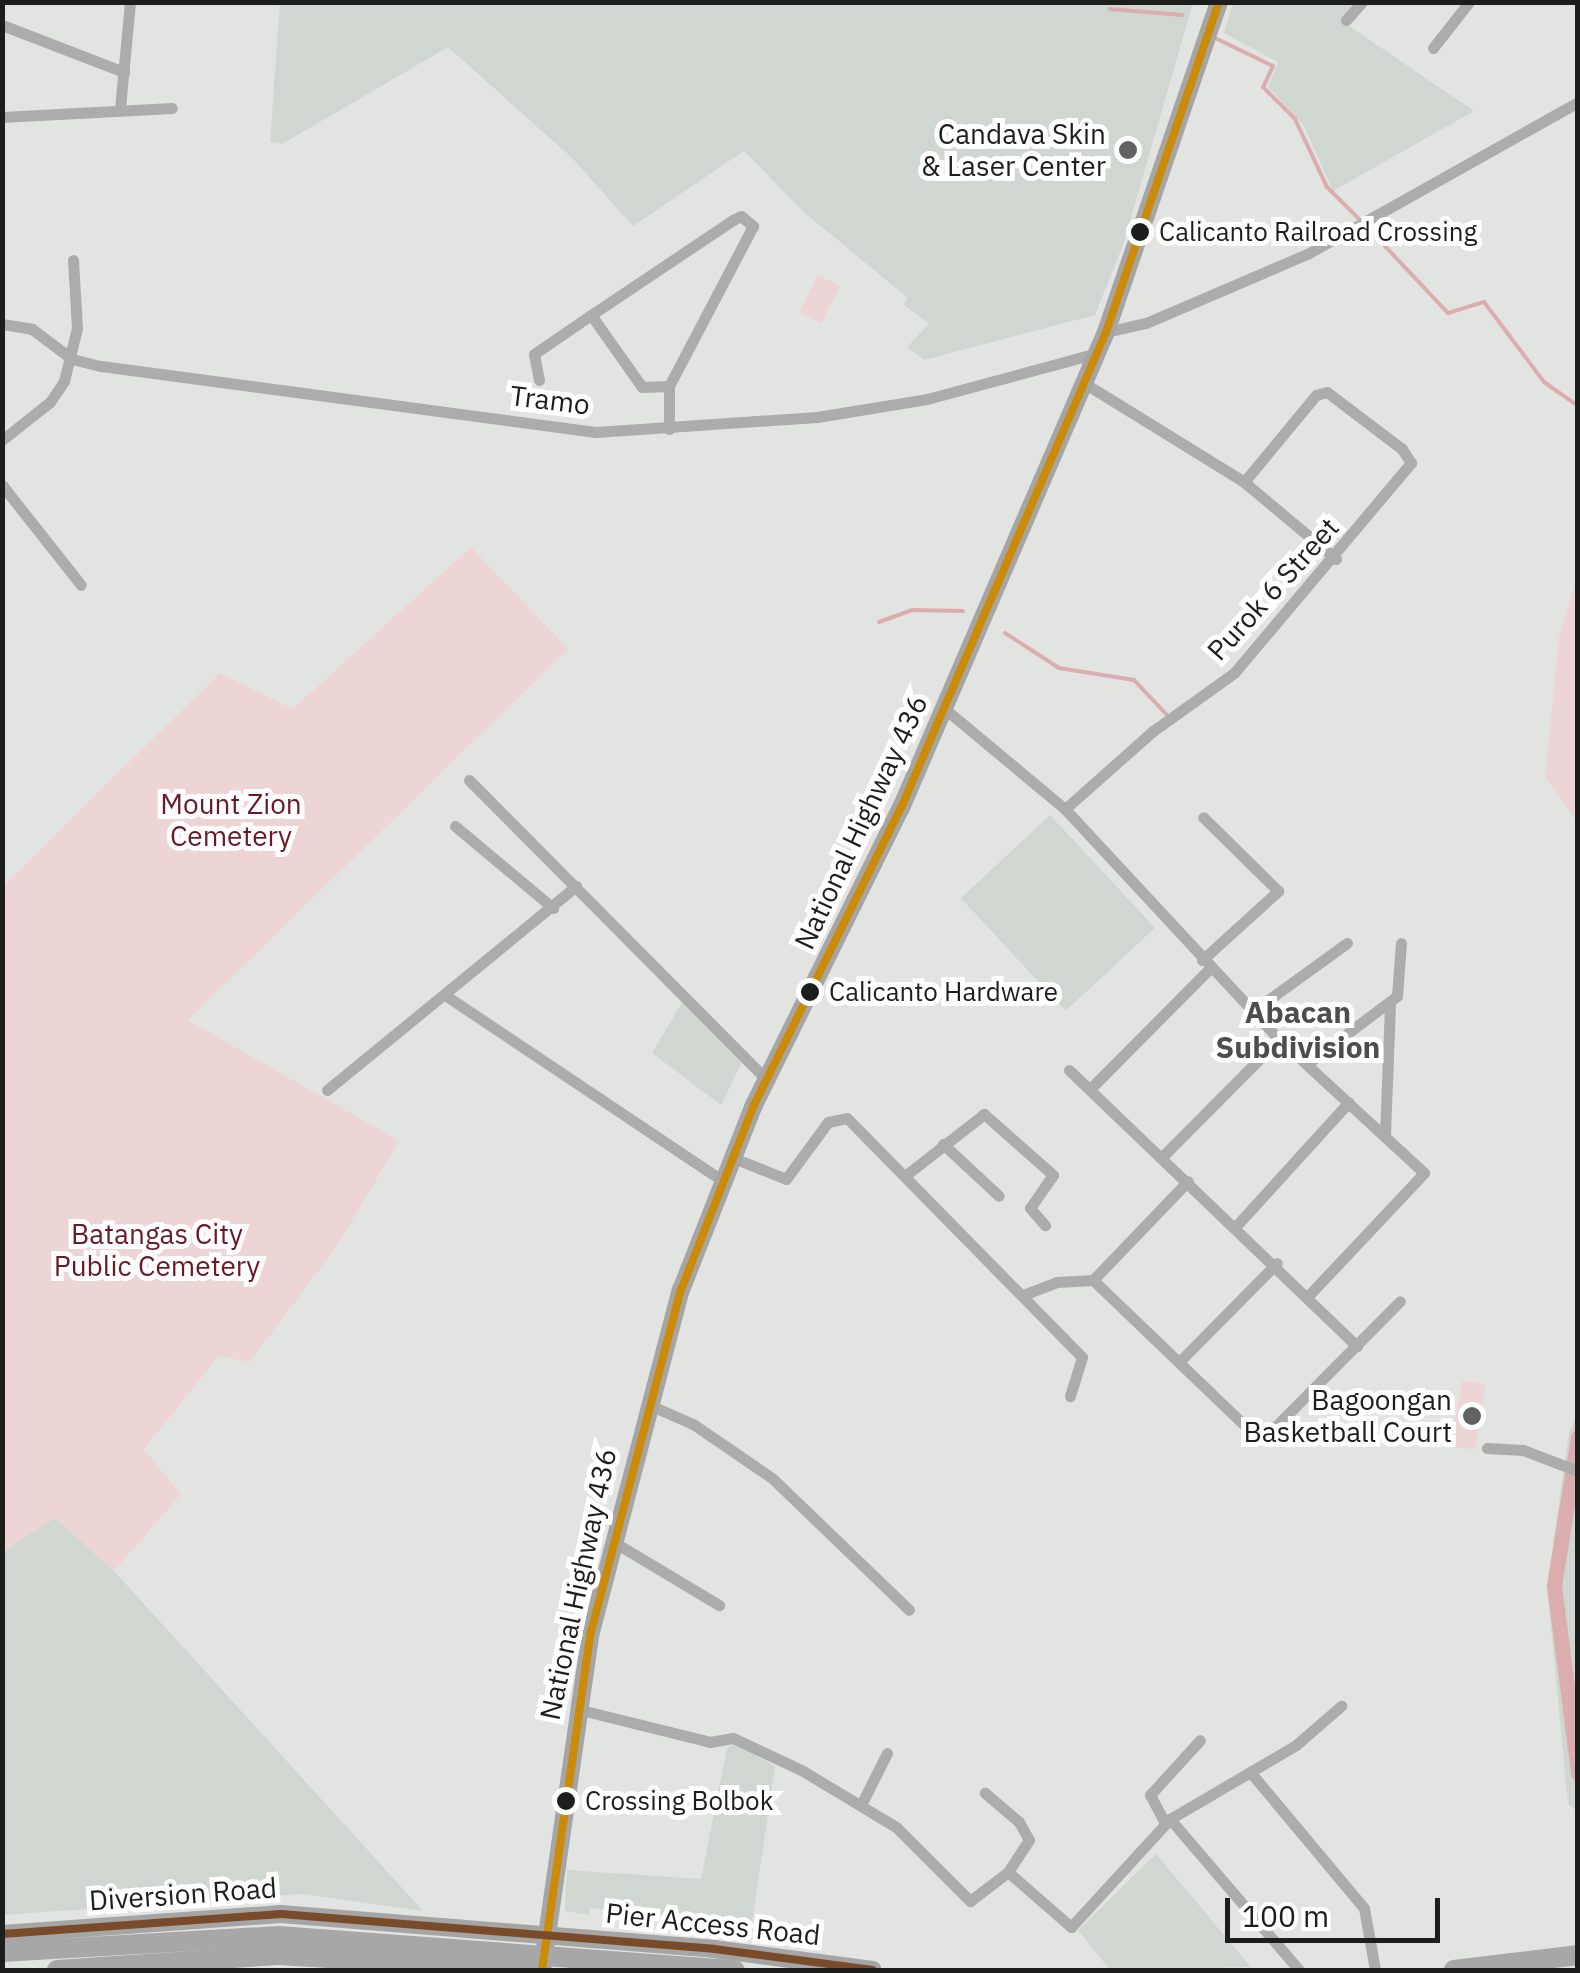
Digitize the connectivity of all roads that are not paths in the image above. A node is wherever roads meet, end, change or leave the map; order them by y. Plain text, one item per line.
1 (130, 2) edge
2 (1218, 2) edge
3 (1362, 2) edge
4 (1469, 2) edge
5 (1346, 20) dead end
6 (2, 26) edge
7 (1432, 48) dead end
8 (124, 72) junction
9 (1578, 102) edge
10 (120, 108) junction
11 (172, 108) dead end
12 (2, 117) edge
13 (73, 260) dead end
14 (591, 315) junction
15 (2, 324) edge
16 (1106, 332) junction
17 (1097, 352) junction
18 (72, 359) junction
19 (539, 380) dead end
20 (1084, 382) junction
21 (670, 386) junction
22 (669, 429) junction
23 (2, 440) edge
24 (1244, 482) junction
25 (2, 485) edge
26 (8, 503) edge
27 (1336, 559) junction
28 (81, 585) dead end
29 (945, 709) junction
30 (469, 780) dead end
31 (1065, 809) junction
32 (1203, 817) dead end
33 (454, 826) dead end
34 (576, 886) junction
35 (553, 908) junction
36 (1348, 943) dead end
37 (1400, 943) dead end
38 (1206, 964) junction
39 (445, 995) junction
40 (1390, 1004) junction
41 (1253, 1011) junction
42 (1279, 1039) junction
43 (1307, 1064) junction
44 (1069, 1070) dead end
45 (766, 1080) junction
46 (1091, 1088) junction
47 (327, 1090) dead end
48 (1349, 1102) junction
49 (1385, 1134) junction
50 (944, 1144) junction
51 (1163, 1156) junction
52 (731, 1157) junction
53 (906, 1175) junction
54 (721, 1180) junction
55 (1188, 1181) junction
56 (998, 1196) dead end
57 (1237, 1224) junction
58 (1045, 1225) dead end
59 (1277, 1262) junction
60 (1093, 1280) junction
61 (1023, 1294) junction
62 (1309, 1295) junction
63 (1400, 1301) dead end
64 (1357, 1346) junction
65 (1179, 1362) junction
66 (1070, 1396) dead end
67 (647, 1404) junction
68 (1487, 1448) dead end
69 (1572, 1469) edge
70 (612, 1541) junction
71 (719, 1604) dead end
72 (908, 1610) dead end
73 (1342, 1706) dead end
74 (577, 1709) junction
75 (1200, 1740) dead end
76 (887, 1753) dead end
77 (1251, 1773) junction
78 (985, 1793) dead end
79 (861, 1805) junction
80 (1167, 1821) junction
81 (1008, 1872) junction
82 (2, 1934) edge
83 (546, 1936) junction
84 (2, 1952) edge
85 (1578, 1955) edge
86 (58, 1970) edge
87 (528, 1970) edge
88 (542, 1970) edge
89 (734, 1970) edge
90 (873, 1970) edge
91 (1300, 1970) edge
92 (1376, 1970) edge
93 (1454, 1970) edge

1 - 8 street
2 - 16 main road, National Highway 436
3 - 5 street
4 - 7 street
6 - 8 street
8 - 10 street
9 - 16 street
10 - 11 street
10 - 12 street
13 - 18 street
14 - 19 street
14 - 21 street
14 - 21 street
15 - 18 street, Tramo
16 - 17 main road, National Highway 436
17 - 20 main road, National Highway 436
17 - 22 street, Tramo
18 - 22 street, Tramo
18 - 23 street
20 - 24 street
20 - 29 main road, National Highway 436
21 - 22 street
24 - 27 street
24 - 27 street, Purok 6 Street
25 - 26 street
26 - 28 street
27 - 31 street, Purok 6 Street
29 - 31 street
29 - 45 main road, National Highway 436
30 - 34 street
31 - 38 street
32 - 38 street
33 - 35 street
34 - 35 street
34 - 45 street
35 - 39 street
36 - 41 street
37 - 40 street
38 - 41 street
38 - 46 street
39 - 47 street
39 - 54 street
40 - 43 street
40 - 49 street
41 - 42 street
42 - 43 street
42 - 51 street
43 - 48 street
44 - 46 street
45 - 52 main road, National Highway 436
46 - 51 street
48 - 49 street
48 - 57 street
49 - 62 street
50 - 53 street
50 - 56 street
50 - 58 street
51 - 55 street
52 - 53 street
52 - 54 main road, National Highway 436
53 - 61 street
54 - 67 main road, National Highway 436
55 - 57 street
55 - 60 street
57 - 59 street
59 - 62 street
59 - 65 street
60 - 61 street
60 - 65 street
61 - 66 street
62 - 64 street
63 - 64 street
64 - 65 street
67 - 70 main road, National Highway 436
67 - 72 street
68 - 69 street
70 - 71 street
70 - 74 main road, National Highway 436
73 - 77 street
74 - 79 street
74 - 83 main road, National Highway 436
75 - 80 street
76 - 79 street
77 - 80 street
77 - 92 street
78 - 81 street
79 - 81 street
80 - 81 street
80 - 91 street
82 - 83 main road, Diversion Road
83 - 88 main road, National Highway 436
83 - 90 main road, Pier Access Road
84 - 89 highway
85 - 93 highway
86 - 87 highway

